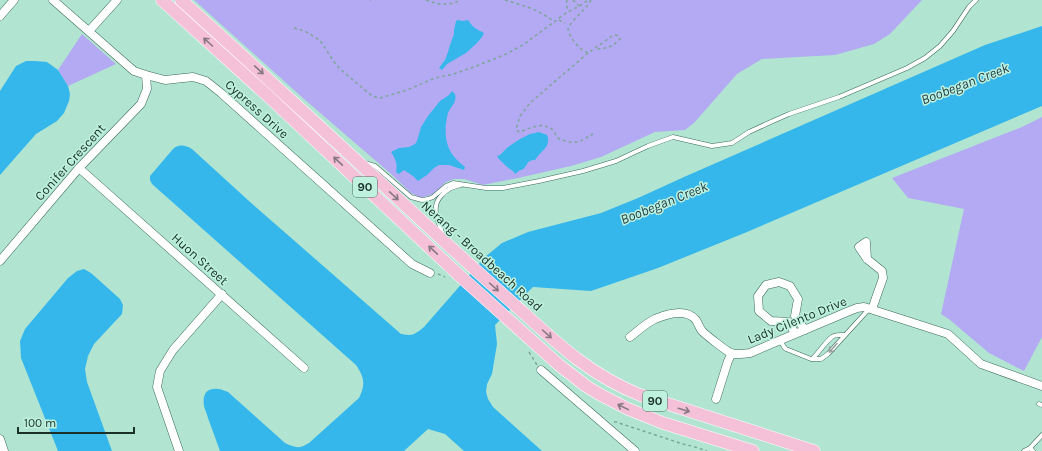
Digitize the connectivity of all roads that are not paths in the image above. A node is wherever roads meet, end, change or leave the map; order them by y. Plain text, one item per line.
1 (14, 0) edge
2 (53, 0) edge
3 (117, 0) edge
4 (162, 0) edge
5 (181, 0) edge
6 (976, 0) edge
7 (0, 16) edge
8 (89, 31) junction
9 (146, 75) junction
10 (355, 160) junction
11 (79, 168) junction
12 (463, 185) junction
13 (428, 200) junction
14 (436, 207) junction
15 (446, 243) junction
16 (867, 259) dead end
17 (0, 261) edge
18 (430, 273) road end
19 (222, 294) junction
20 (871, 309) junction
21 (805, 330) junction
22 (795, 334) junction
23 (845, 335) junction
24 (630, 337) dead end
25 (780, 340) junction
26 (732, 354) junction
27 (811, 359) junction
28 (304, 368) dead end
29 (541, 370) road end
30 (1042, 386) edge
31 (716, 399) dead end
32 (1042, 435) edge
33 (0, 438) edge
34 (1032, 450) edge
35 (4, 451) edge
36 (179, 451) edge
37 (635, 451) edge
38 (753, 451) edge
39 (814, 451) edge
40 (1024, 451) edge

1 - 7 street
2 - 8 street, Cypress Drive
3 - 8 street
38 -> 4 main road, 90
5 -> 10 main road, Nerang - Broadbeach Road / 90
6 - 12 lane
8 - 9 street, Cypress Drive
9 - 11 street, Conifer Crescent
9 - 18 street, Cypress Drive
10 - 13 lane
10 -> 15 main road, Nerang - Broadbeach Road / 90
11 - 17 street, Conifer Crescent
11 - 19 street, Huon Street
12 - 13 lane
12 - 14 lane
13 - 14 lane
14 - 15 lane
15 -> 39 main road, Nerang - Broadbeach Road / 90
16 - 20 street
19 - 28 street, Huon Street
19 - 36 street
20 - 21 street, Lady Cilento Drive
20 - 23 lane
20 - 30 street, Lady Cilento Drive
21 - 22 street, Lady Cilento Drive
21 - 22 street
22 - 25 street, Lady Cilento Drive
23 -> 27 lane
23 - 27 lane
24 - 26 street
25 - 26 street, Lady Cilento Drive
25 - 27 lane
26 - 31 street
29 - 37 street
32 - 34 lane
33 - 35 street
34 - 40 lane

